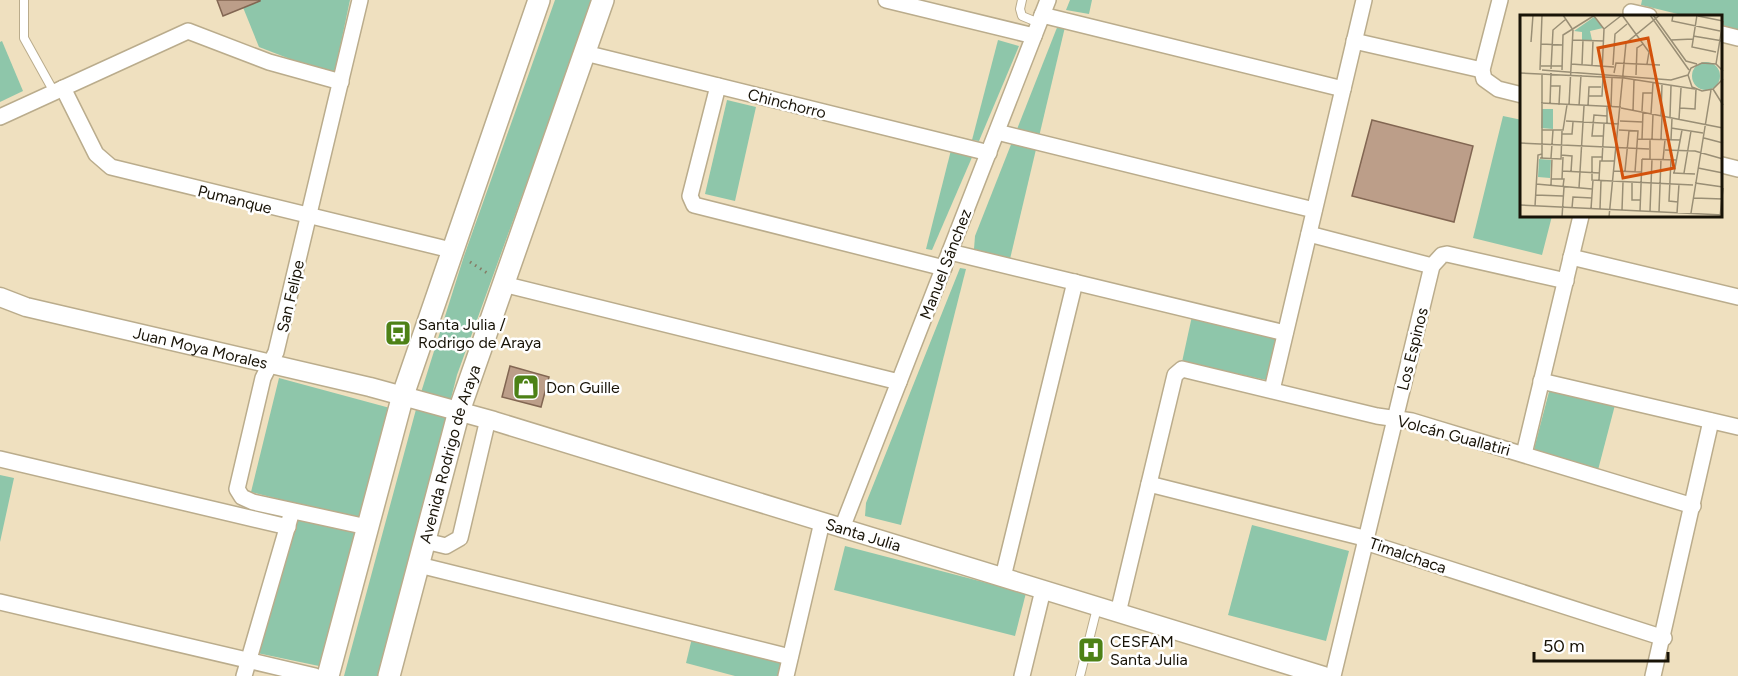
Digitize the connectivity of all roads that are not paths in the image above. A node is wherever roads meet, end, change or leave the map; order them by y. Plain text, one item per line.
1 (24, 0) edge
2 (360, 0) edge
3 (539, 0) edge
4 (603, 0) edge
5 (886, 0) edge
6 (1022, 0) edge
7 (1048, 0) edge
8 (1364, 0) edge
9 (1500, 0) edge
10 (914, 3) edge
11 (1632, 10) edge
12 (1646, 15) edge
13 (1038, 25) junction
14 (1723, 34) edge
15 (1738, 38) edge
16 (1354, 41) junction
17 (585, 53) junction
18 (1482, 70) junction
19 (341, 82) junction
20 (718, 86) junction
21 (1343, 89) junction
22 (59, 90) junction
23 (1520, 94) edge
24 (0, 117) edge
25 (997, 132) junction
26 (989, 153) junction
27 (1723, 165) edge
28 (1738, 169) edge
29 (1314, 210) junction
30 (309, 217) junction
31 (1581, 218) edge
32 (1309, 234) junction
33 (451, 250) junction
34 (950, 252) junction
35 (1571, 257) junction
36 (1432, 266) junction
37 (944, 268) junction
38 (1566, 281) junction
39 (1075, 282) junction
40 (504, 284) junction
41 (0, 297) edge
42 (1738, 297) edge
43 (1285, 333) junction
44 (271, 363) junction
45 (1541, 381) junction
46 (899, 382) junction
47 (1272, 390) junction
48 (403, 395) junction
49 (459, 411) junction
50 (488, 419) junction
51 (1395, 419) junction
52 (1711, 421) junction
53 (1738, 427) edge
54 (1524, 454) junction
55 (0, 459) edge
56 (1149, 484) junction
57 (1692, 506) junction
58 (291, 510) junction
59 (822, 522) junction
60 (288, 527) junction
61 (367, 527) junction
62 (842, 528) junction
63 (425, 542) junction
64 (1365, 542) junction
65 (418, 565) junction
66 (1003, 577) junction
67 (1043, 590) junction
68 (0, 602) edge
69 (1097, 606) junction
70 (1118, 613) junction
71 (1664, 638) junction
72 (790, 657) junction
73 (249, 661) junction
74 (244, 676) edge
75 (315, 676) edge
76 (328, 676) edge
77 (389, 676) edge
78 (786, 676) edge
79 (1022, 676) edge
80 (1080, 676) edge
81 (1324, 676) edge
82 (1333, 676) edge
83 (1653, 676) edge

1 - 22 lane
2 - 19 street, San Felipe
3 - 33 main road
4 - 17 main road, Avenida Rodrigo de Araya
5 - 10 street
6 - 13 lane
7 - 13 street, Manuel Sánchez
8 - 16 street
9 - 18 street
10 - 13 street
11 - 12 street
13 - 21 street
13 - 25 street, Manuel Sánchez
14 - 15 street
16 - 18 street
16 - 21 street
17 - 20 street, Chinchorro
17 - 40 main road, Avenida Rodrigo de Araya
18 - 23 street
19 - 22 street
19 - 30 street, San Felipe
20 - 26 street, Chinchorro
20 - 37 street
21 - 29 street
22 - 24 street
22 - 30 street, Pumanque
25 - 26 street, Manuel Sánchez
25 - 29 street
26 - 34 street, Manuel Sánchez
27 - 28 street
29 - 32 street
30 - 33 street, Pumanque
30 - 44 street, San Felipe
31 - 35 street
32 - 36 street
32 - 43 street
33 - 48 main road
34 - 37 street, Manuel Sánchez
34 - 39 street
35 - 38 street
35 - 42 street
36 - 38 street
36 - 51 street, Los Espinos
37 - 46 street, Manuel Sánchez
38 - 45 street
39 - 43 street
39 - 66 street
40 - 46 street
40 - 49 main road, Avenida Rodrigo de Araya
41 - 44 street, Juan Moya Morales
43 - 47 street
44 - 48 street, Juan Moya Morales
44 - 58 street, San Felipe
45 - 52 street
45 - 54 street
46 - 62 street, Manuel Sánchez
47 - 51 street, Volcán Guallatiri
47 - 56 street, Volcán Guallatiri
48 - 49 street, Santa Julia
48 - 61 main road
49 - 50 street, Santa Julia
49 - 63 main road, Avenida Rodrigo de Araya
50 - 59 street, Santa Julia
50 - 63 street
51 - 54 street, Volcán Guallatiri
51 - 64 street, Los Espinos
52 - 53 street
52 - 57 street
54 - 57 street, Volcán Guallatiri
55 - 60 street
56 - 64 street, Timalchaca
56 - 70 street
57 - 71 street
58 - 60 street
58 - 61 street, San Felipe
59 - 62 street, Santa Julia
59 - 72 street
60 - 73 street
61 - 76 main road
62 - 66 street, Santa Julia
63 - 65 main road, Avenida Rodrigo de Araya
64 - 71 street, Timalchaca
64 - 82 street, Los Espinos
65 - 72 street
65 - 77 main road, Avenida Rodrigo de Araya
66 - 67 street, Santa Julia
67 - 69 street, Santa Julia
67 - 79 street
68 - 73 street
69 - 70 street, Santa Julia
69 - 80 lane
70 - 81 street, Santa Julia
71 - 83 street
72 - 78 street
73 - 74 street
73 - 75 street

